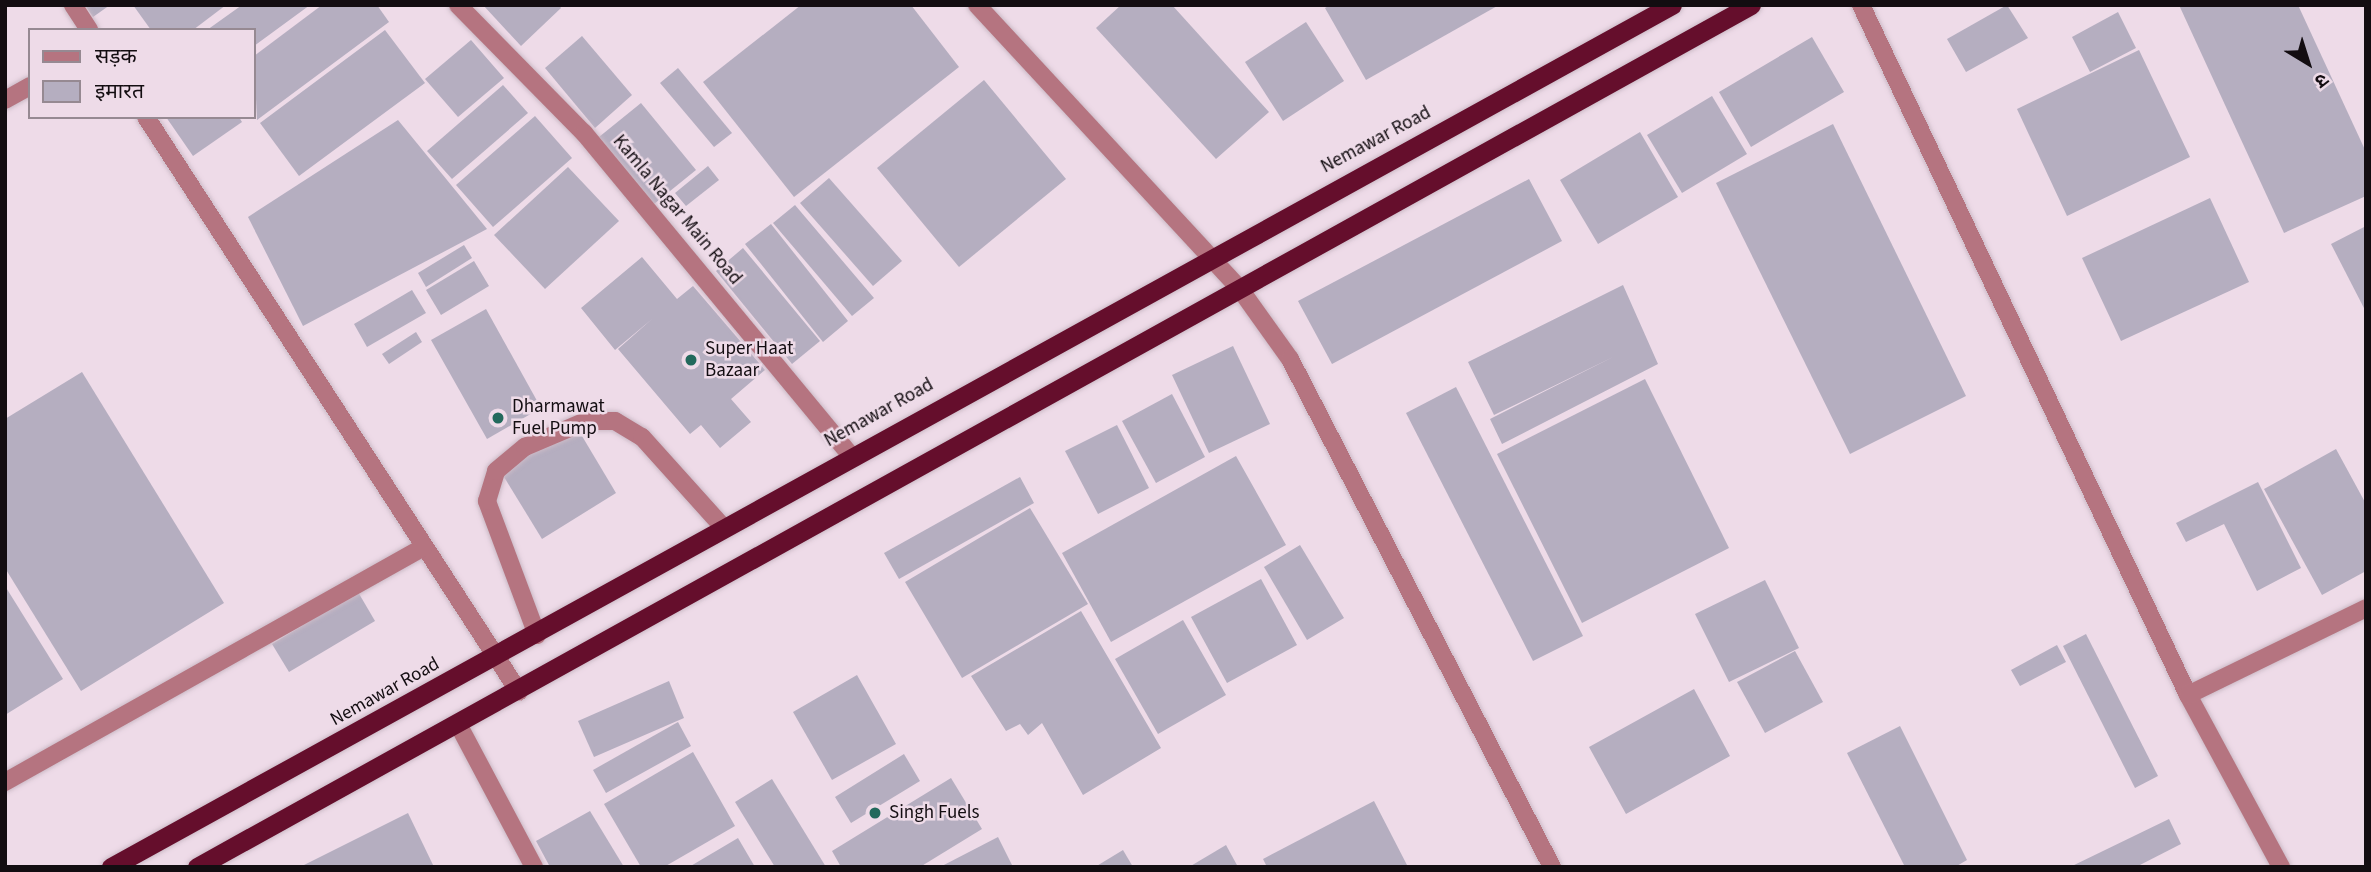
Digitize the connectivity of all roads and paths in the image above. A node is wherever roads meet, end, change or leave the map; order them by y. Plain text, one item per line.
1 (73, 5) edge
2 (458, 5) edge
3 (977, 5) edge
4 (1672, 5) edge
5 (1751, 5) edge
6 (1861, 5) edge
7 (88, 28) edge
8 (28, 87) edge
9 (5, 100) edge
10 (147, 119) edge
11 (1208, 257) junction
12 (1240, 289) junction
13 (850, 454) junction
14 (724, 528) junction
15 (423, 547) junction
16 (2366, 608) edge
17 (537, 635) junction
18 (495, 658) junction
19 (519, 692) junction
20 (2188, 695) junction
21 (459, 726) junction
22 (5, 782) edge
23 (111, 867) edge
24 (197, 867) edge
25 (534, 867) edge
26 (1552, 867) edge
27 (2281, 867) edge

1 - 7 street
2 - 13 street, Kamla Nagar Main Road
3 - 11 street
4 - 11 highway, Nemawar Road
5 - 12 highway
6 - 20 street
8 - 9 street
10 - 15 street
11 - 12 street
11 - 13 highway, Nemawar Road
12 - 19 highway
12 - 26 street
13 - 14 highway, Nemawar Road
14 - 17 highway, Nemawar Road
14 - 17 street
15 - 18 street
15 - 22 street
16 - 20 street
17 - 18 highway, Nemawar Road
18 - 19 street
18 - 23 highway, Nemawar Road
19 - 21 highway
20 - 27 street
21 - 24 highway
21 - 25 street

